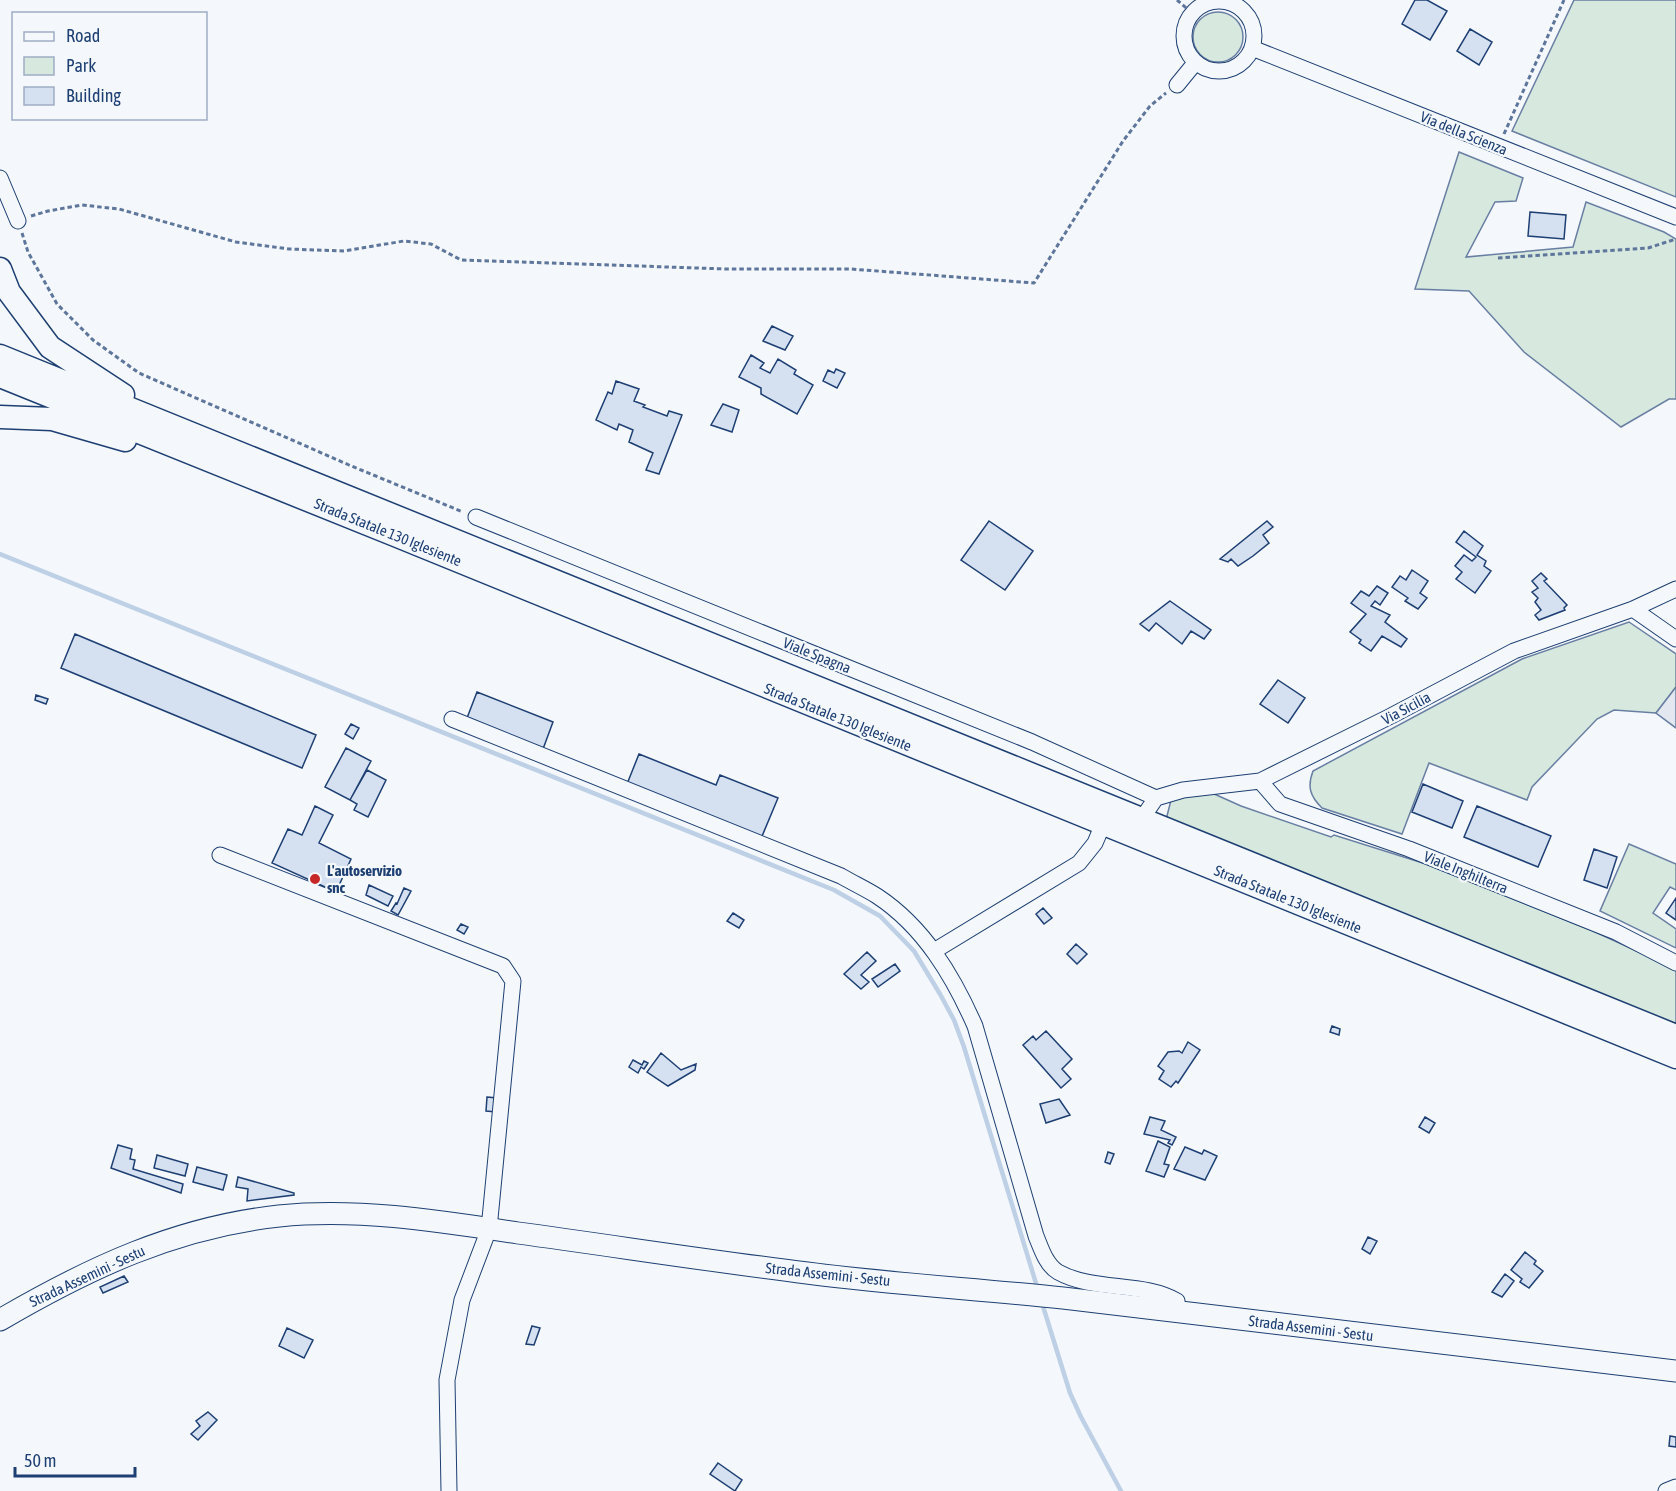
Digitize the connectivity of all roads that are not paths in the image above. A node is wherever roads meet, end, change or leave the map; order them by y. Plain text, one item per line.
1 (1243, 4) edge
2 (1252, 48) junction
3 (1195, 63) junction
4 (1177, 85) road end
5 (0, 178) edge
6 (1676, 217) edge
7 (18, 221) road end
8 (0, 269) edge
9 (0, 356) edge
10 (0, 376) edge
11 (0, 417) edge
12 (165, 422) junction
13 (190, 452) junction
14 (476, 517) road end
15 (1676, 589) edge
16 (1633, 609) junction
17 (1676, 639) edge
18 (452, 718) dead end
19 (1260, 781) junction
20 (1156, 798) junction
21 (1141, 820) junction
22 (1103, 824) junction
23 (220, 855) dead end
24 (934, 951) junction
25 (1676, 963) edge
26 (1676, 1036) edge
27 (1676, 1057) edge
28 (489, 1228) junction
29 (1178, 1311) junction
30 (0, 1320) edge
31 (1676, 1371) edge
32 (1676, 1487) edge
33 (449, 1491) edge
34 (1666, 1491) edge

1 - 2 street
1 - 3 street
2 - 3 street
2 - 6 street, Via della Scienza
3 - 4 street
5 - 7 street
8 - 12 main road
9 - 12 main road, Strada Statale 130 Iglesiente
10 - 13 main road, Strada Statale 130 Iglesiente
11 - 13 main road
12 - 21 main road, Strada Statale 130 Iglesiente
13 - 22 main road, Strada Statale 130 Iglesiente
14 - 20 street, Viale Spagna
15 - 16 street, Via Sicilia
16 - 17 street
16 - 19 street, Via Sicilia
18 - 24 street
19 - 20 street, Via Sicilia
19 - 25 street, Viale Inghilterra
20 - 21 street
21 - 26 main road, Strada Statale 130 Iglesiente
22 - 24 street
22 - 27 main road, Strada Statale 130 Iglesiente
23 - 28 street
24 - 29 street
28 - 29 street, Strada Assemini - Sestu
28 - 30 street, Strada Assemini - Sestu
28 - 33 street
29 - 31 street, Strada Assemini - Sestu
32 - 34 street

